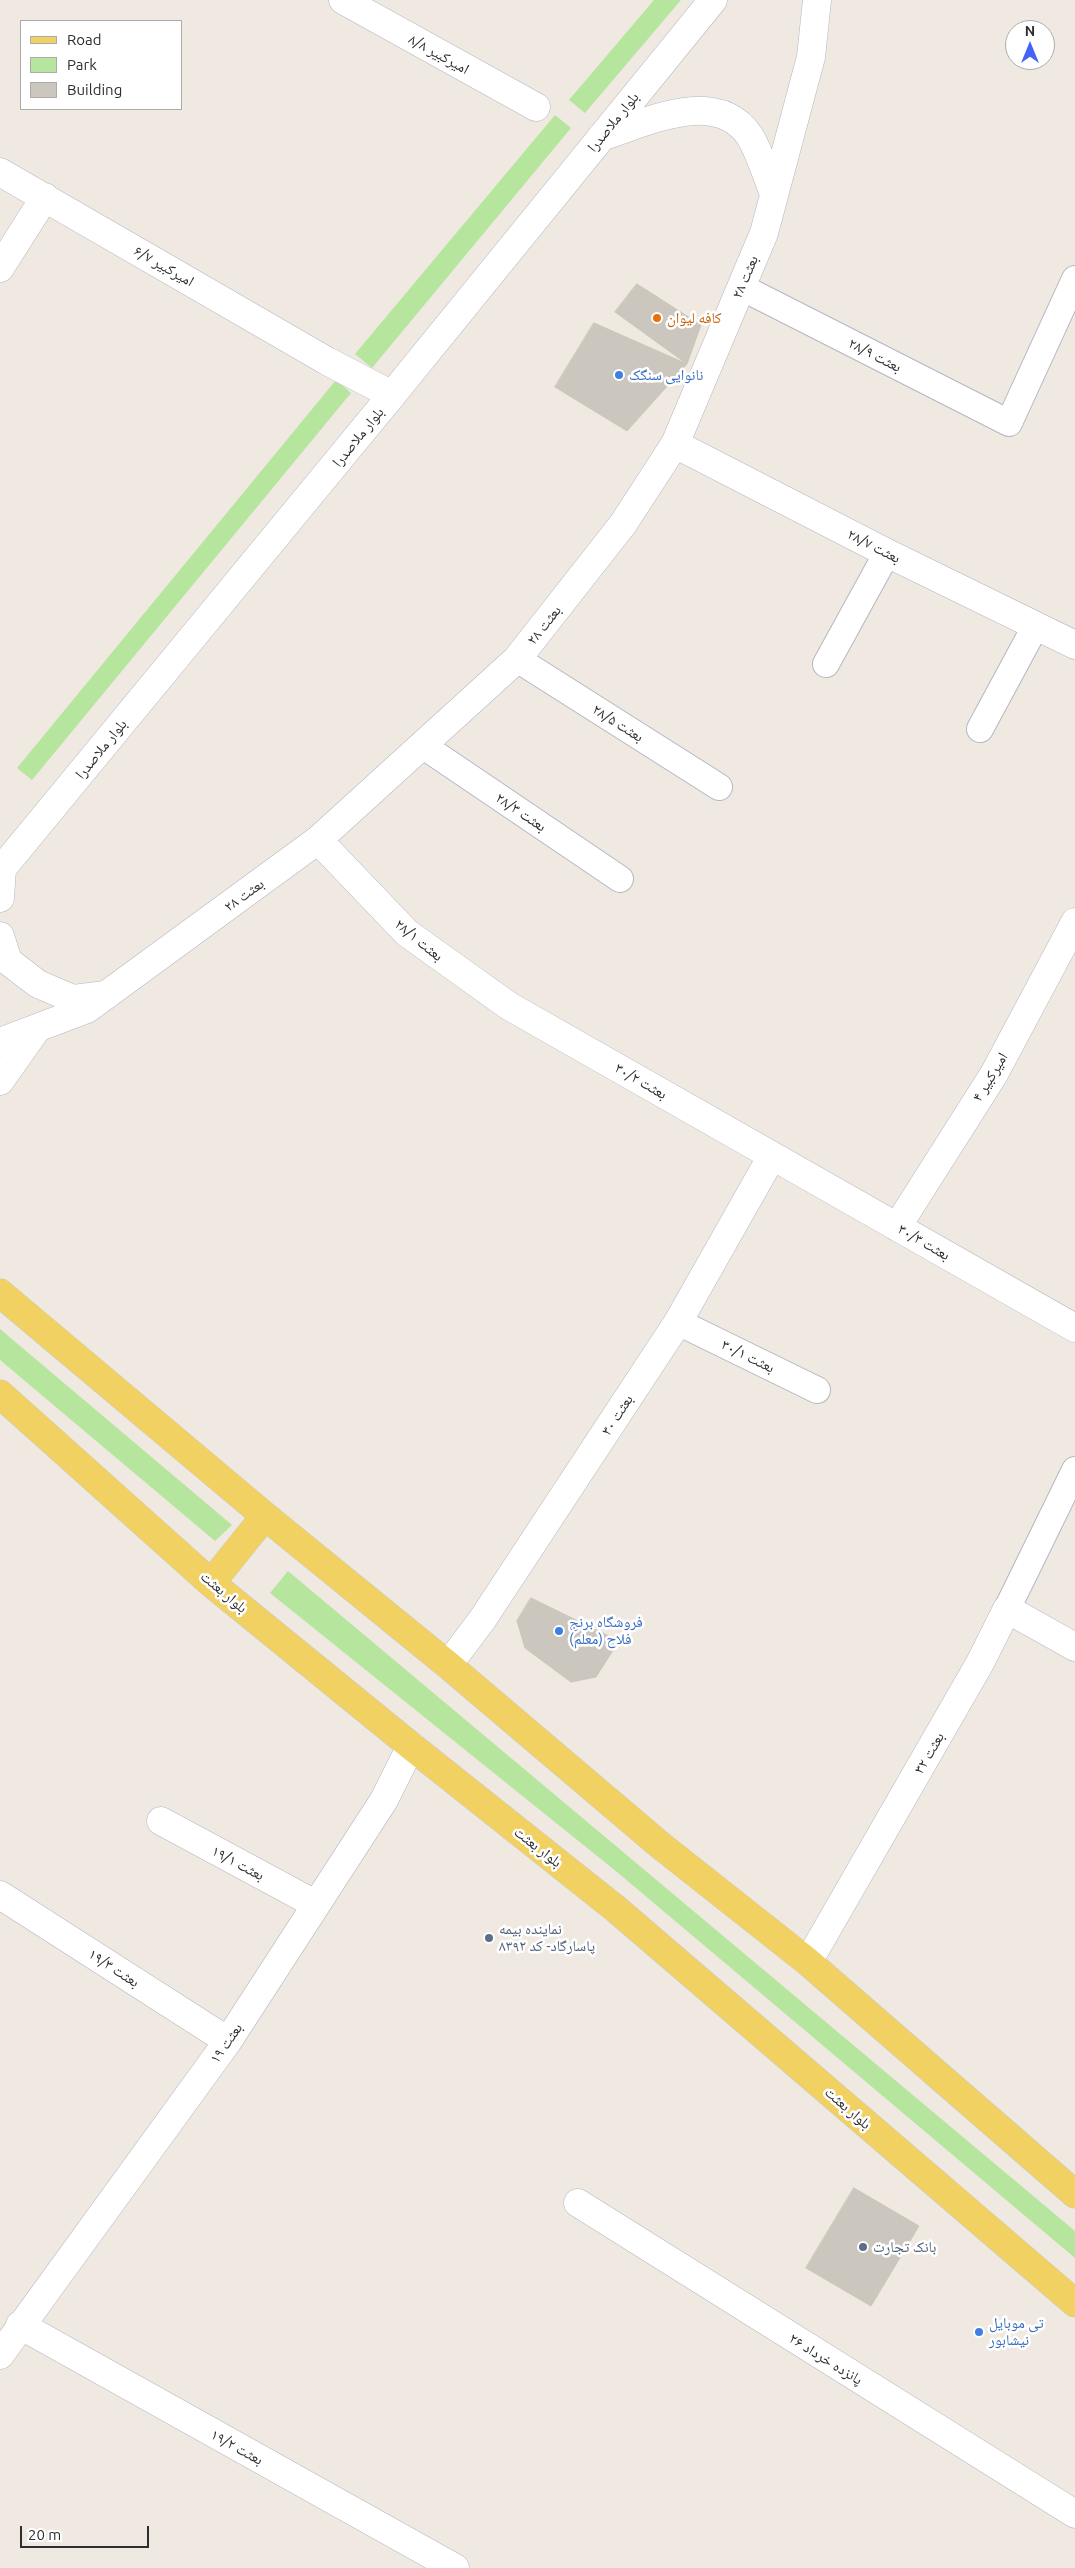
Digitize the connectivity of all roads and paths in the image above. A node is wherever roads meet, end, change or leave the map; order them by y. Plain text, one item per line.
1 (342, 0) edge
2 (713, 0) edge
3 (817, 0) edge
4 (536, 107) dead end
5 (601, 137) junction
6 (0, 172) edge
7 (774, 194) junction
8 (45, 197) junction
9 (0, 268) edge
10 (1075, 279) edge
11 (741, 287) junction
12 (392, 396) junction
13 (675, 444) junction
14 (887, 553) junction
15 (1035, 627) junction
16 (1075, 645) edge
17 (517, 659) junction
18 (826, 664) dead end
19 (980, 729) dead end
20 (422, 745) junction
21 (719, 787) dead end
22 (318, 840) junction
23 (1, 870) edge
24 (620, 879) dead end
25 (0, 898) edge
26 (1075, 922) edge
27 (0, 936) edge
28 (106, 995) junction
29 (509, 1006) joint
30 (36, 1030) junction
31 (0, 1042) edge
32 (0, 1081) edge
33 (772, 1156) junction
34 (897, 1227) junction
35 (0, 1293) edge
36 (678, 1322) junction
37 (1075, 1328) edge
38 (818, 1390) dead end
39 (0, 1394) edge
40 (1074, 1470) edge
41 (265, 1516) junction
42 (212, 1583) junction
43 (1007, 1609) junction
44 (1075, 1647) edge
45 (448, 1665) junction
46 (411, 1746) junction
47 (161, 1821) dead end
48 (0, 1895) edge
49 (315, 1904) junction
50 (808, 1962) junction
51 (228, 2041) junction
52 (1075, 2194) edge
53 (578, 2203) dead end
54 (1075, 2303) edge
55 (20, 2325) junction
56 (0, 2355) edge
57 (1075, 2514) edge
58 (455, 2568) edge

1 - 4 street, امیرکبیر ۸/۸
2 - 5 street, بلوار ملاصدرا
3 - 7 street, بعثت ۲۸
5 - 7 street
5 - 12 street, بلوار ملاصدرا
6 - 8 street, امیرکبیر ۶/۷
7 - 11 street, بعثت ۲۸
8 - 9 street
8 - 12 street, امیرکبیر ۶/۷
10 - 11 lane, بعثت ۲۸/۹
11 - 13 street, بعثت ۲۸
12 - 23 street, بلوار ملاصدرا
13 - 14 street, بعثت ۲۸/۷
13 - 17 street, بعثت ۲۸
14 - 15 street, بعثت ۲۸/۷
14 - 18 lane
15 - 16 street, بعثت ۲۸/۷
15 - 19 lane
17 - 20 street, بعثت ۲۸
17 - 21 lane, بعثت ۲۸/۵
20 - 22 street, بعثت ۲۸
20 - 24 lane, بعثت ۲۸/۳
22 - 28 street, بعثت ۲۸
22 - 29 street, بعثت ۲۸/۱
23 - 25 street
26 - 34 street, امیرکبیر ۴
27 - 28 street
28 - 30 street, بعثت ۲۸
29 - 33 street, بعثت ۳۰/۲
30 - 31 street, بعثت ۲۸
30 - 32 street
33 - 34 street, بعثت ۳۰/۳
33 - 36 street, بعثت ۳۰
34 - 37 street, بعثت ۳۰/۳
35 - 41 main road
36 - 38 lane, بعثت ۳۰/۱
36 - 45 street, بعثت ۳۰
39 - 42 main road, بلوار بعثت
40 - 43 lane
41 - 42 main road
41 - 45 main road
42 - 46 main road, بلوار بعثت
43 - 44 street
43 - 50 street, بعثت ۳۲
45 - 50 main road
46 - 49 street, بعثت ۱۹
46 - 54 main road, بلوار بعثت
47 - 49 street, بعثت ۱۹/۱
48 - 51 street, بعثت ۱۹/۳
49 - 51 street, بعثت ۱۹
50 - 52 main road
51 - 55 street, بعثت ۱۹
53 - 57 street, پانزده خرداد ۲۶
55 - 56 street, بعثت ۱۹
55 - 58 street, بعثت ۱۹/۲

